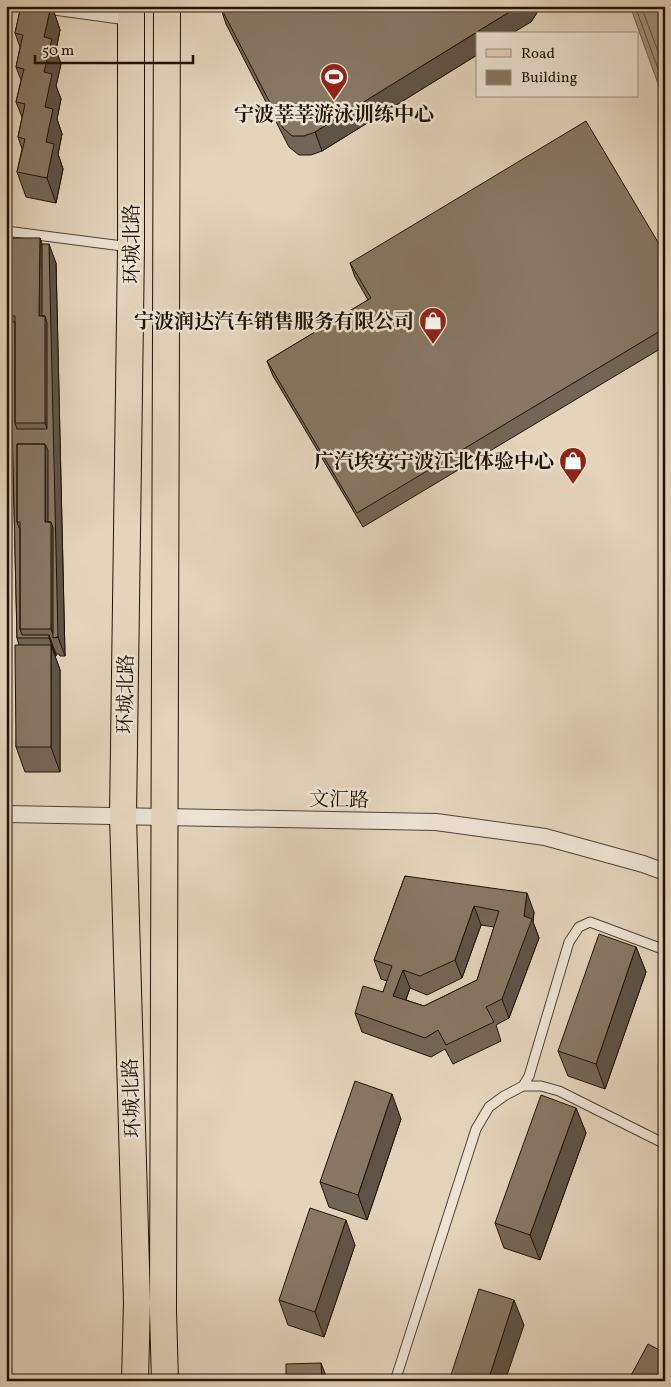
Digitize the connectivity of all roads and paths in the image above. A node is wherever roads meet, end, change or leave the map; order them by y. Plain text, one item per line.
1 (52, 6) edge
2 (167, 6) edge
3 (131, 12) edge
4 (6, 231) edge
5 (131, 248) junction
6 (6, 814) edge
7 (123, 816) junction
8 (165, 817) junction
9 (665, 872) edge
10 (665, 950) edge
11 (523, 1086) junction
12 (665, 1144) edge
13 (135, 1381) edge
14 (165, 1381) edge
15 (395, 1381) edge

1 - 3 street
2 - 8 main road, 环城北路
3 - 5 main road, 环城北路
4 - 5 lane
5 - 7 main road, 环城北路
6 - 7 street, 文汇路
7 - 8 street, 文汇路
7 - 13 main road, 环城北路
8 - 9 street, 文汇路
8 - 14 main road, 环城北路
10 - 11 lane
11 - 12 lane
11 - 15 lane

